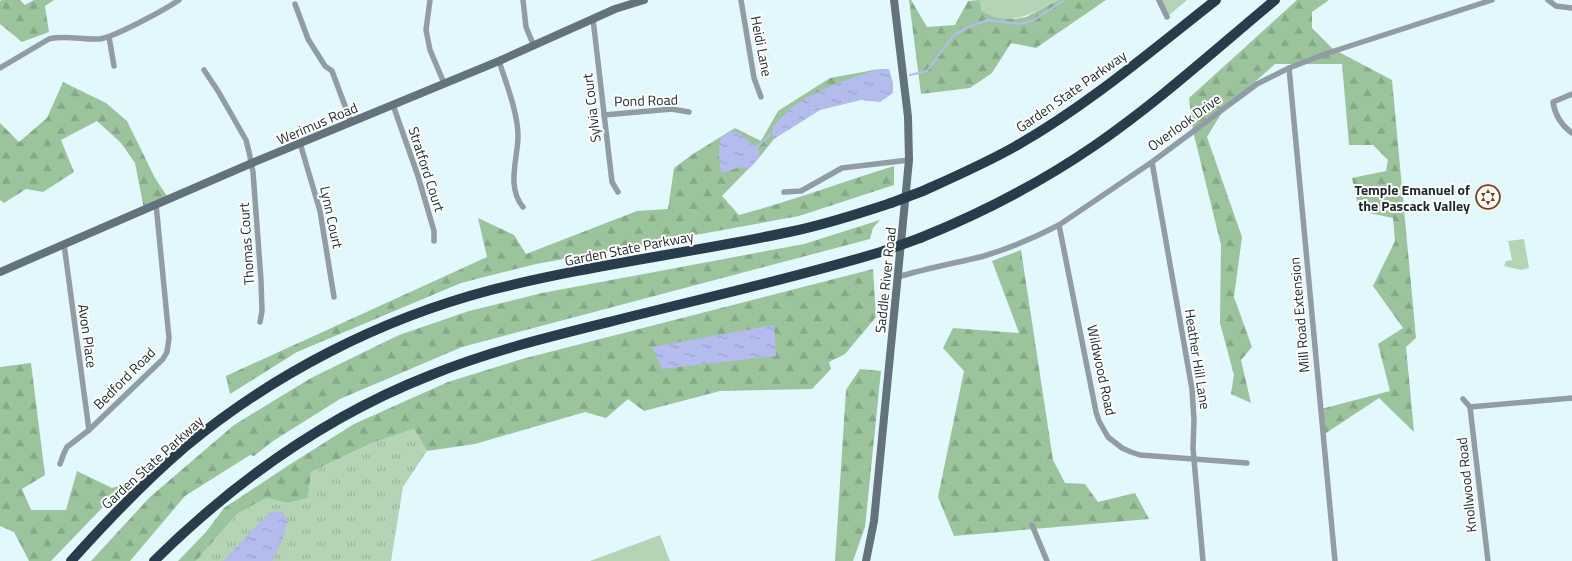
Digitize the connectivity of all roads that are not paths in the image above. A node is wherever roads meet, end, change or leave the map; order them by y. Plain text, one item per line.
1 (179, 0) edge
2 (430, 0) edge
3 (523, 0) edge
4 (644, 0) edge
5 (741, 0) edge
6 (894, 0) edge
7 (1159, 0) edge
8 (1216, 0) edge
9 (1275, 0) edge
10 (1492, 0) edge
11 (1548, 0) edge
12 (295, 4) dead end
13 (1572, 8) edge
14 (1167, 17) dead end
15 (593, 19) junction
16 (109, 36) junction
17 (533, 44) junction
18 (499, 61) junction
19 (114, 66) dead end
20 (0, 68) edge
21 (1289, 68) junction
22 (204, 70) dead end
23 (444, 83) junction
24 (1572, 94) edge
25 (761, 97) dead end
26 (393, 105) junction
27 (689, 112) dead end
28 (604, 115) junction
29 (351, 122) junction
30 (1572, 133) edge
31 (300, 143) junction
32 (909, 160) junction
33 (1152, 162) junction
34 (252, 163) junction
35 (618, 192) dead end
36 (784, 192) dead end
37 (156, 204) junction
38 (523, 207) dead end
39 (1059, 225) junction
40 (434, 242) dead end
41 (64, 244) junction
42 (0, 272) edge
43 (898, 277) junction
44 (334, 297) dead end
45 (260, 322) dead end
46 (1572, 398) edge
47 (1463, 399) dead end
48 (1470, 407) junction
49 (89, 430) junction
50 (1194, 459) junction
51 (1247, 463) dead end
52 (60, 464) dead end
53 (1032, 525) dead end
54 (88, 542) junction
55 (67, 561) edge
56 (71, 561) edge
57 (154, 561) edge
58 (866, 561) edge
59 (1047, 561) edge
60 (1202, 561) edge
61 (1335, 561) edge
62 (1488, 561) edge

1 - 16 street
2 - 23 street
3 - 17 street
4 - 15 main road, Werimus Road
5 - 25 street, Heidi Lane
6 - 32 main road, Saddle River Road
7 - 14 street
8 - 54 highway, Garden State Parkway, bridge
9 - 57 highway, bridge
10 - 21 street, Overlook Drive
11 - 13 street
12 - 29 street
15 - 17 main road, Werimus Road
15 - 28 street, Sylvia Court
16 - 19 street
16 - 20 street
17 - 18 main road, Werimus Road
18 - 23 main road, Werimus Road
18 - 38 street
21 - 33 street, Overlook Drive
21 - 61 street, Mill Road Extension
22 - 34 street, Thomas Court
23 - 26 main road, Werimus Road
24 - 30 street
26 - 29 main road, Werimus Road
26 - 40 street, Stratford Court
27 - 28 street, Pond Road
28 - 35 street, Sylvia Court
29 - 31 main road, Werimus Road
31 - 34 main road, Werimus Road
31 - 44 street, Lynn Court
32 - 36 street
32 - 43 main road, Saddle River Road
33 - 39 street, Overlook Drive
33 - 50 street, Heather Hill Lane
34 - 37 main road, Werimus Road
34 - 45 street, Thomas Court
37 - 41 main road, Werimus Road
37 - 49 street, Bedford Road
39 - 43 street, Overlook Drive
39 - 50 street, Wildwood Road
41 - 42 main road, Werimus Road
41 - 49 street, Avon Place
43 - 58 main road, Saddle River Road
46 - 48 street
47 - 48 street
48 - 62 street, Knollwood Road
49 - 52 street, Bedford Road
50 - 51 street, Wildwood Road
50 - 60 street, Heather Hill Lane
53 - 59 street
54 - 55 highway
54 - 56 highway, Garden State Parkway

